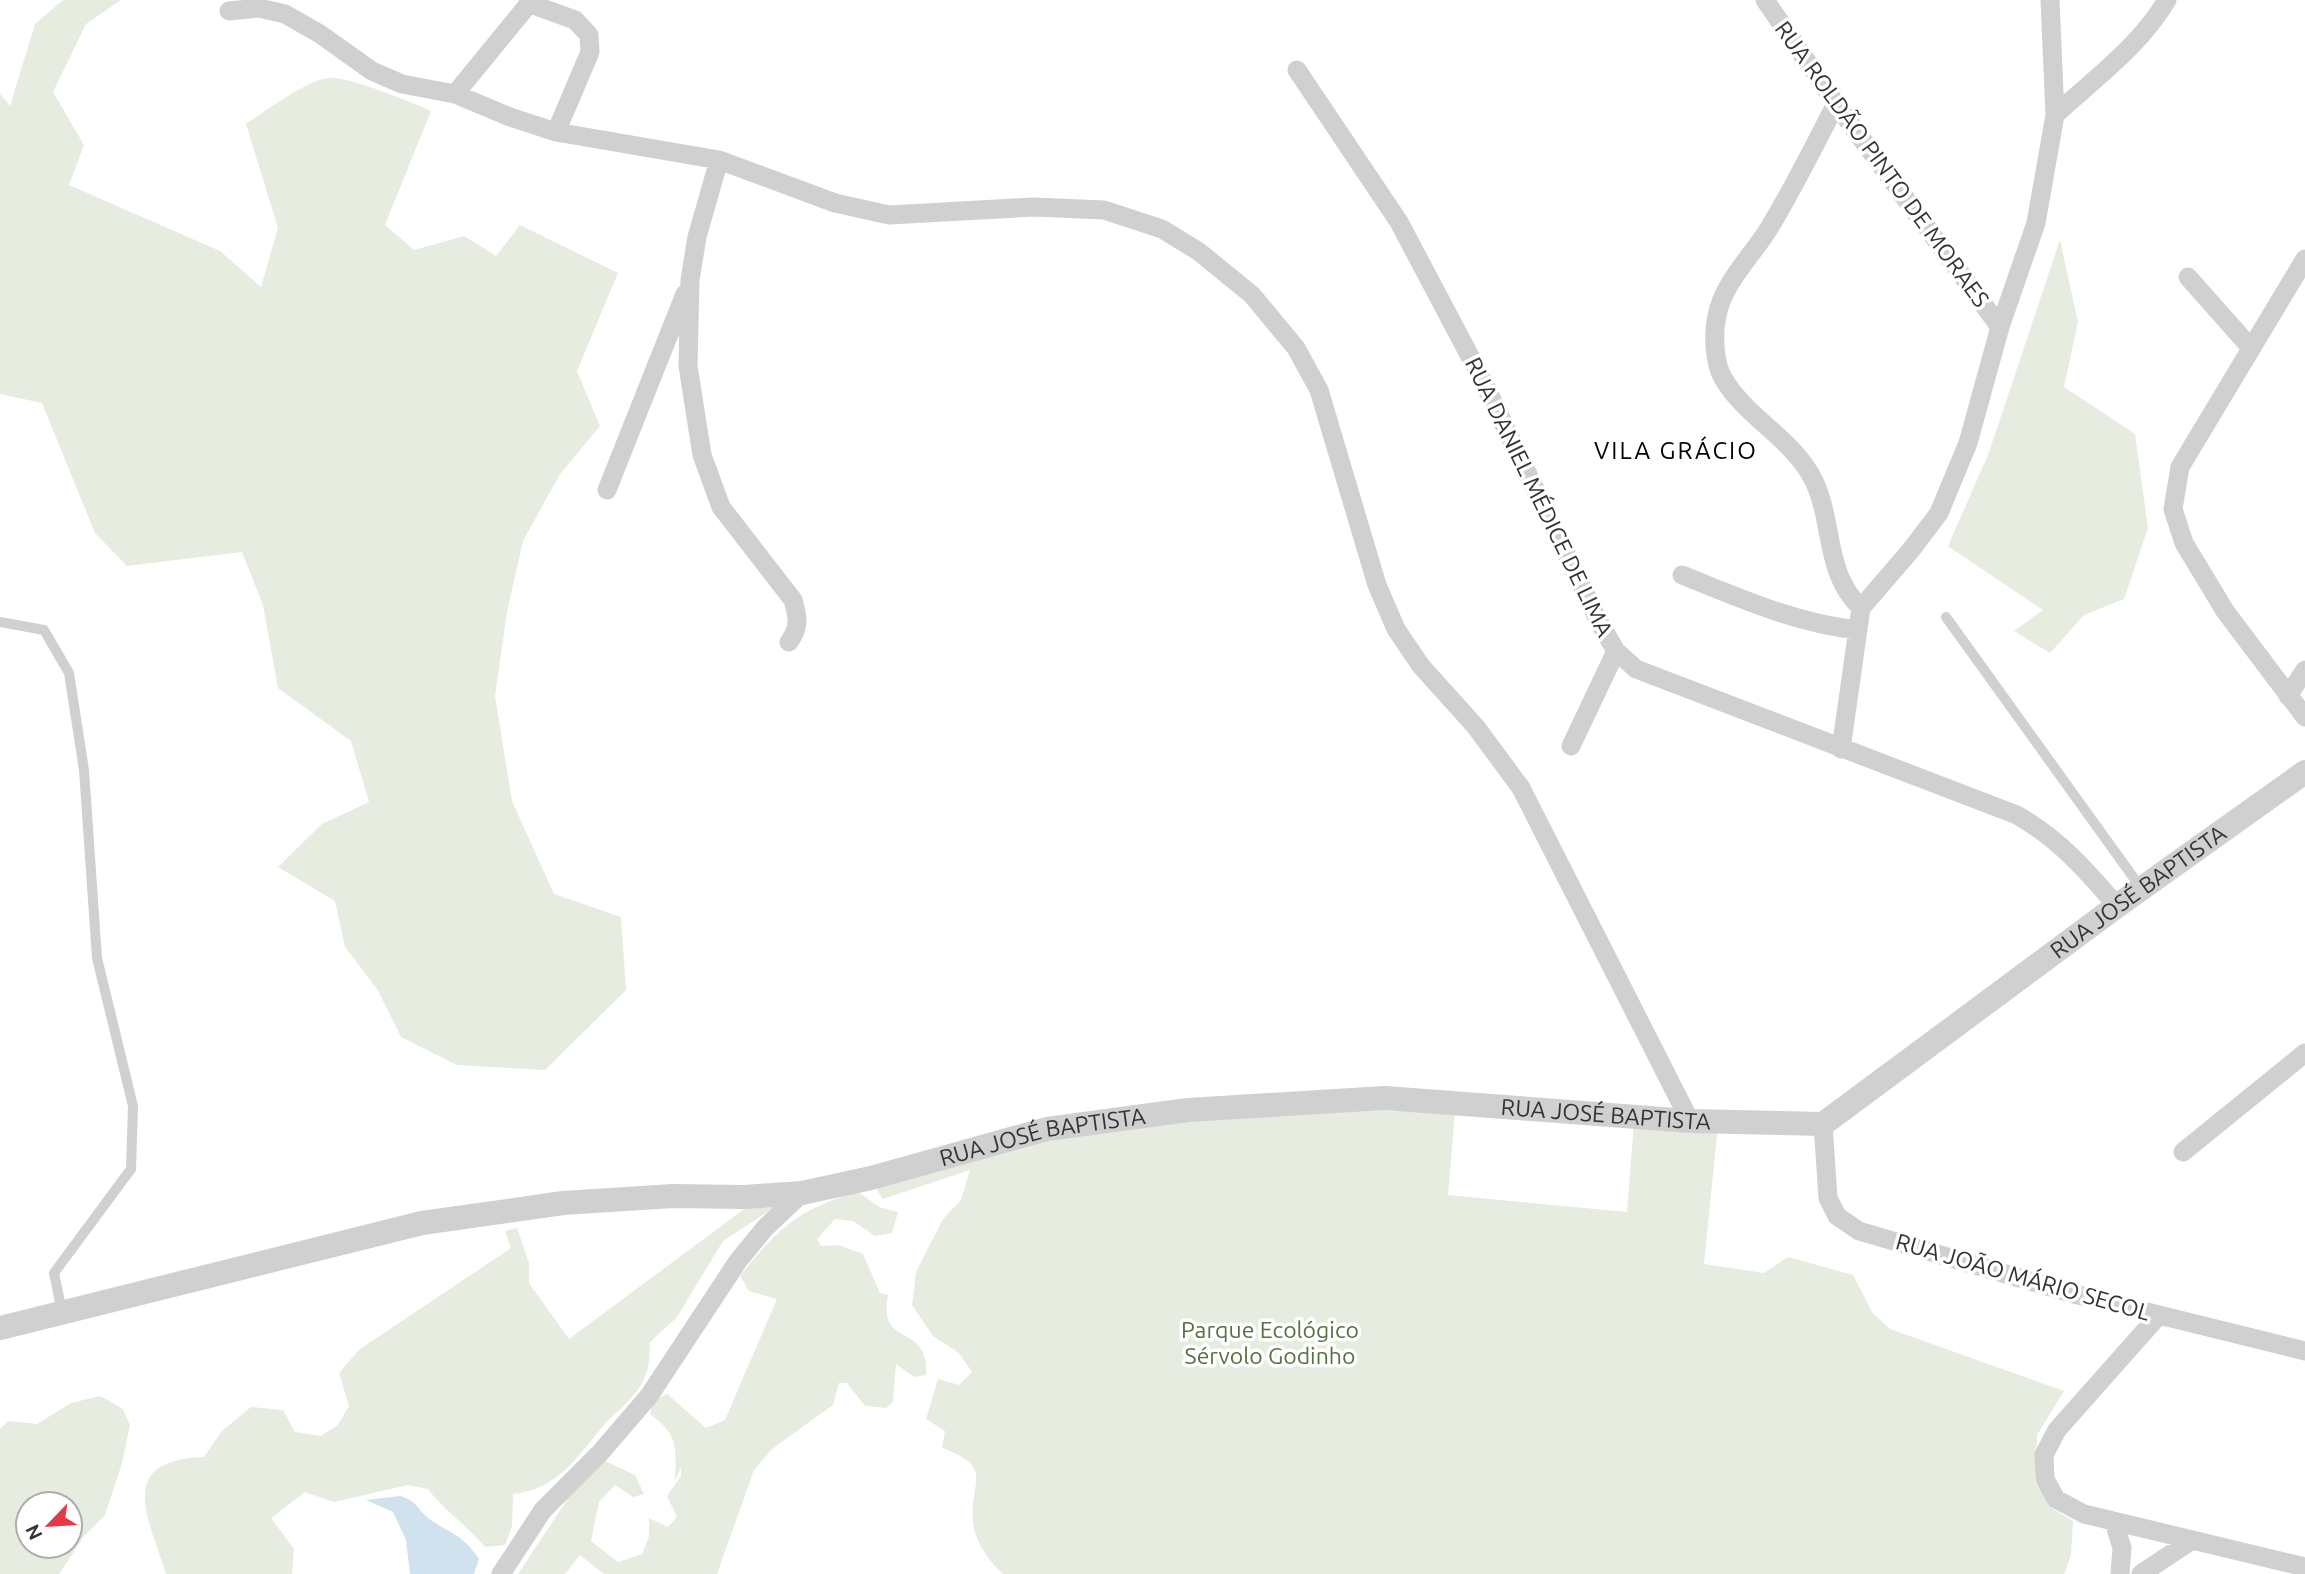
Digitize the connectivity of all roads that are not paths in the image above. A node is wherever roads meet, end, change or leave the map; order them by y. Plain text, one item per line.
1 (1765, 0) edge
2 (2050, 0) edge
3 (2167, 0) edge
4 (530, 2) edge
5 (229, 11) dead end
6 (1297, 70) dead end
7 (455, 94) junction
8 (1836, 104) junction
9 (2055, 115) junction
10 (556, 132) junction
11 (719, 160) junction
12 (2305, 259) edge
13 (2188, 276) dead end
14 (690, 280) junction
15 (2000, 327) junction
16 (2250, 347) junction
17 (607, 490) dead end
18 (1682, 575) dead end
19 (1861, 608) junction
20 (1946, 618) dead end
21 (0, 622) edge
22 (1857, 630) junction
23 (789, 642) dead end
24 (1616, 651) junction
25 (2305, 670) edge
26 (2288, 696) junction
27 (2305, 717) edge
28 (1570, 746) dead end
29 (1841, 749) junction
30 (2304, 773) edge
31 (2141, 889) junction
32 (2117, 906) junction
33 (2305, 1053) edge
34 (1690, 1121) junction
35 (1823, 1124) junction
36 (2183, 1152) dead end
37 (802, 1193) junction
38 (62, 1312) junction
39 (2159, 1315) junction
40 (0, 1328) edge
41 (2305, 1351) edge
42 (2114, 1522) junction
43 (2189, 1542) junction
44 (2305, 1567) edge
45 (501, 1574) edge
46 (2120, 1574) edge
47 (2141, 1574) edge

1 - 8 street, RUA ROLDÃO PINTO DE MORAES
2 - 9 street
3 - 9 street
4 - 7 street
4 - 10 street
5 - 7 street
6 - 24 street, RUA DANIEL MÉDICE DE LIMA
7 - 10 street
8 - 15 street, RUA ROLDÃO PINTO DE MORAES
8 - 19 street
9 - 15 street
10 - 11 street
11 - 14 street
11 - 34 street
12 - 16 street
13 - 16 street
14 - 17 street
14 - 23 street
15 - 19 street
16 - 26 street
18 - 22 street
19 - 22 street
20 - 31 lane
21 - 38 lane
22 - 29 street
24 - 28 street
24 - 29 street, RUA DANIEL MÉDICE DE LIMA
25 - 26 street
26 - 27 street
29 - 32 street, RUA DANIEL MÉDICE DE LIMA
30 - 31 street, RUA JOSÉ BAPTISTA
31 - 32 street, RUA JOSÉ BAPTISTA
32 - 35 street, RUA JOSÉ BAPTISTA
33 - 36 street
34 - 35 street, RUA JOSÉ BAPTISTA
34 - 37 street, RUA JOSÉ BAPTISTA
35 - 39 street, RUA JOÃO MÁRIO SECOL
37 - 38 street, RUA JOSÉ BAPTISTA
37 - 45 street
38 - 40 street, RUA JOSÉ BAPTISTA
39 - 41 street, RUA JOÃO MÁRIO SECOL
39 - 42 street
42 - 43 street
42 - 46 street
43 - 44 street
43 - 47 street

